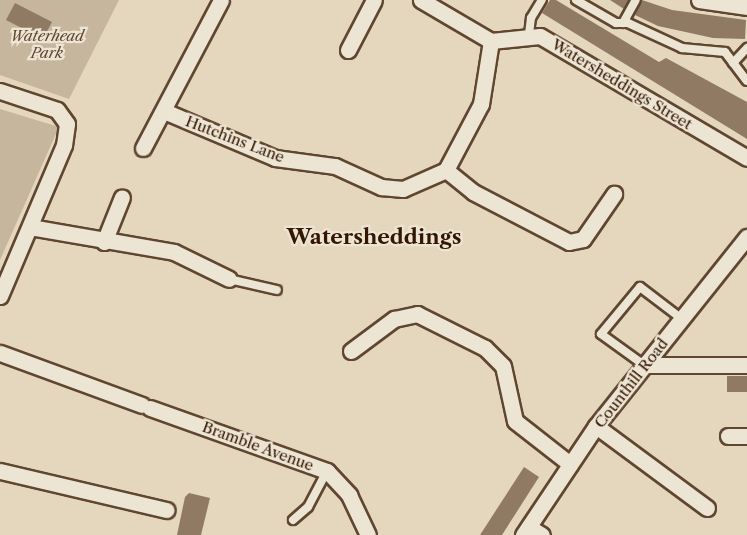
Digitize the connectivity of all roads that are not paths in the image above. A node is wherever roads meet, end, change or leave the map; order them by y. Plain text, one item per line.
1 (221, 0) edge
2 (374, 0) edge
3 (421, 0) edge
4 (542, 0) edge
5 (576, 0) edge
6 (636, 0) edge
7 (699, 0) edge
8 (719, 1) edge
9 (747, 8) edge
10 (623, 23) junction
11 (529, 34) junction
12 (491, 40) junction
13 (747, 48) edge
14 (348, 50) dead end
15 (733, 63) junction
16 (747, 81) edge
17 (0, 91) edge
18 (164, 111) junction
19 (143, 148) dead end
20 (747, 158) edge
21 (447, 170) junction
22 (614, 194) dead end
23 (122, 197) dead end
24 (30, 227) junction
25 (747, 237) edge
26 (104, 242) junction
27 (229, 279) joint
28 (277, 290) dead end
29 (0, 296) edge
30 (682, 319) junction
31 (351, 351) dead end
32 (0, 353) edge
33 (644, 365) junction
34 (747, 365) edge
35 (596, 426) junction
36 (728, 436) dead end
37 (747, 436) edge
38 (570, 464) junction
39 (0, 471) edge
40 (327, 471) junction
41 (707, 508) dead end
42 (166, 510) dead end
43 (292, 520) dead end
44 (526, 531) edge
45 (368, 535) edge
46 (543, 535) edge

1 - 18 street
2 - 14 street
3 - 12 street
4 - 11 lane
5 - 10 lane
6 - 10 lane
7 - 8 street
8 - 9 street
10 - 15 lane
11 - 12 street
11 - 20 street, Watersheddings Street
12 - 21 street
13 - 15 lane
15 - 16 lane
17 - 24 street
18 - 19 street
18 - 21 street, Hutchins Lane
21 - 22 street
23 - 26 street
24 - 26 street
24 - 29 street
25 - 30 street, Counthill Road
26 - 27 street
27 - 28 lane
30 - 33 street, Counthill Road
30 - 33 lane
31 - 38 street
32 - 40 street, Bramble Avenue
33 - 34 street
33 - 35 street, Counthill Road
35 - 38 street, Counthill Road
35 - 41 street
36 - 37 street
38 - 44 street, Counthill Road
39 - 42 street
40 - 43 lane
40 - 45 street, Bramble Avenue
44 - 46 street

